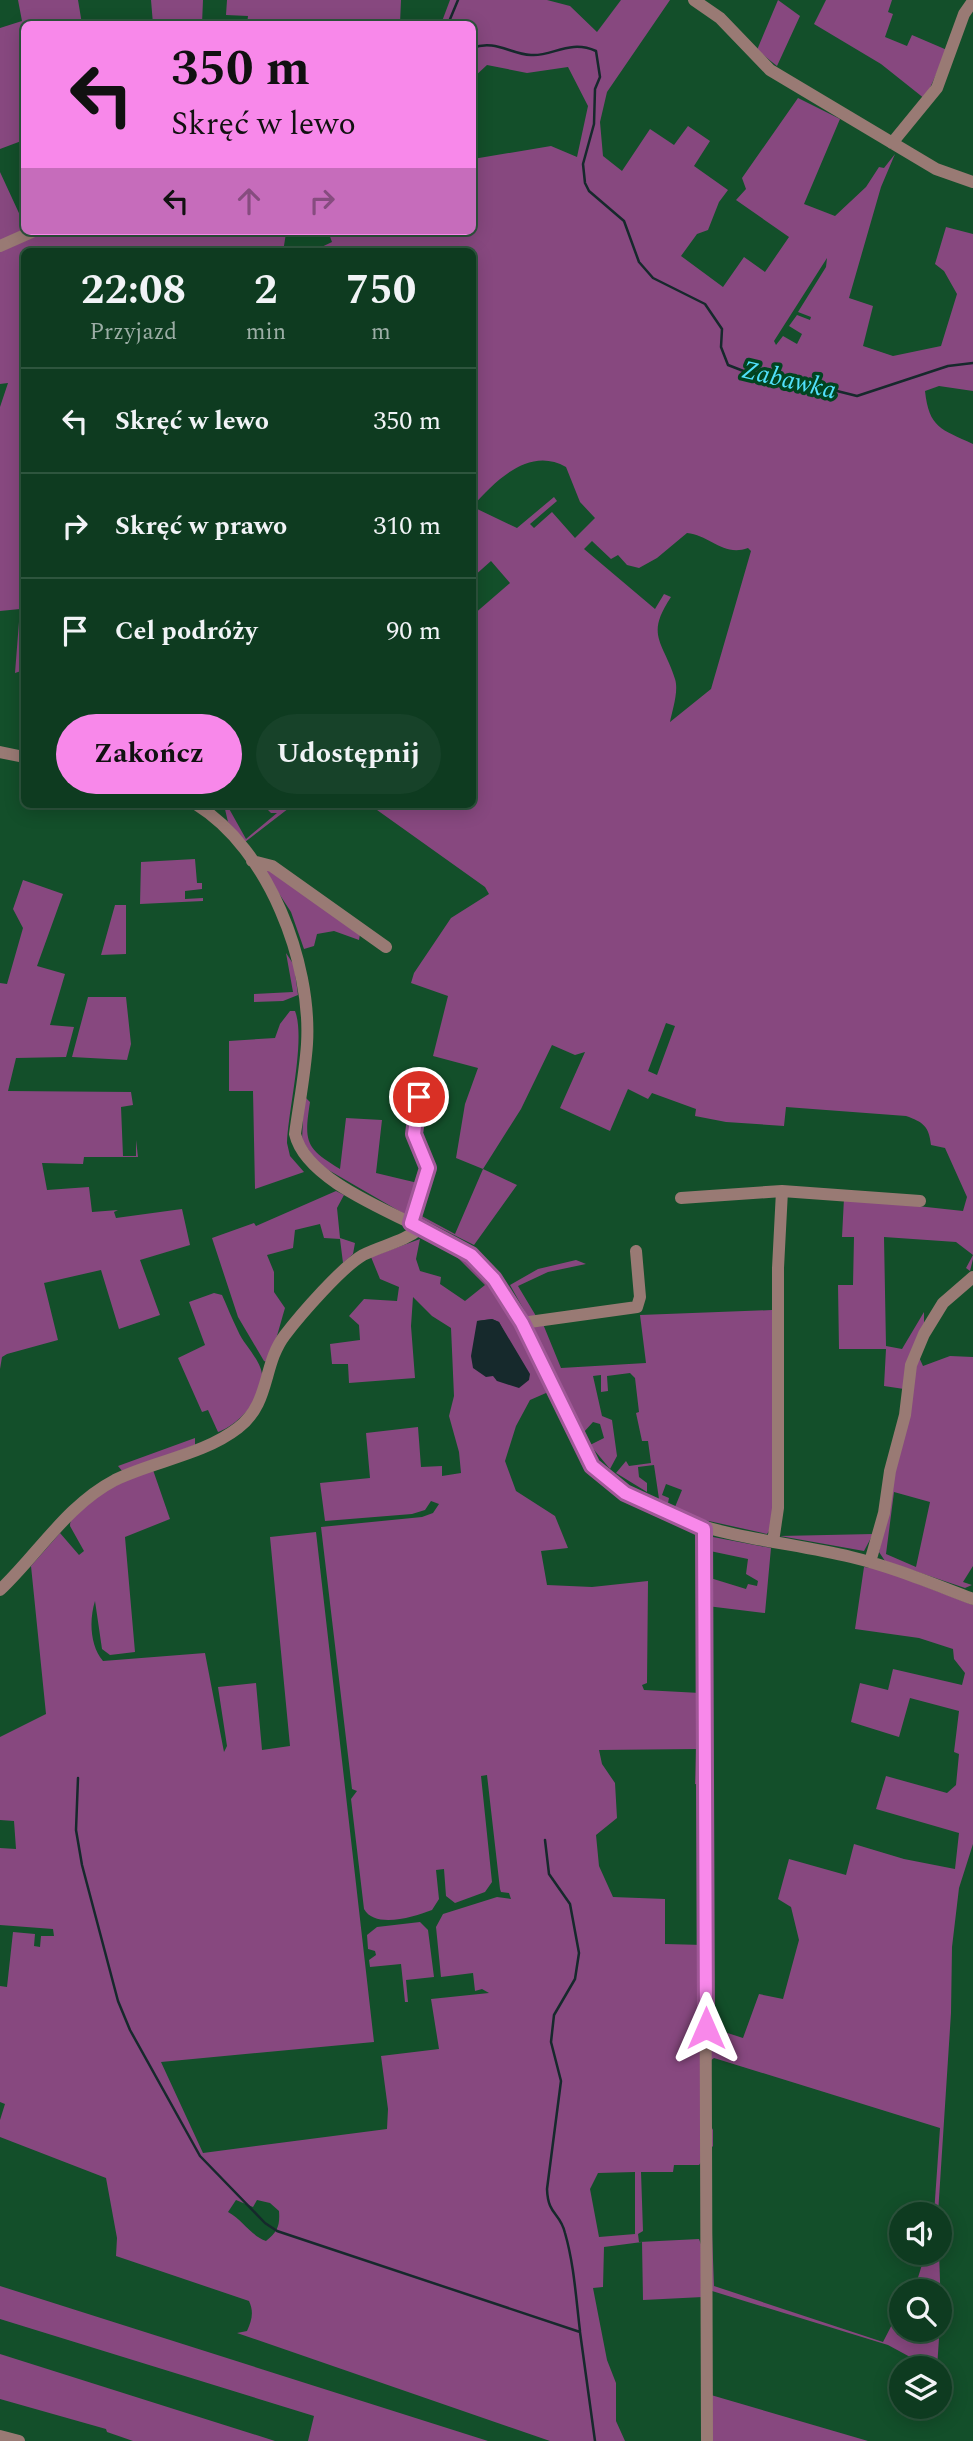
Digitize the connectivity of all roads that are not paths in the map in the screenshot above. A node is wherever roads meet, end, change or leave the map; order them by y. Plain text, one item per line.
1 (694, 0) edge
2 (973, 1) edge
3 (892, 143) junction
4 (973, 182) edge
5 (25, 235) edge
6 (0, 246) edge
7 (0, 752) edge
8 (21, 756) edge
9 (202, 808) edge
10 (252, 861) junction
11 (386, 947) dead end
12 (419, 1097) dead end
13 (782, 1191) junction
14 (681, 1198) dead end
15 (920, 1201) dead end
16 (416, 1225) junction
17 (636, 1251) dead end
18 (973, 1277) edge
19 (522, 1323) junction
20 (704, 1529) junction
21 (773, 1542) junction
22 (870, 1562) junction
23 (0, 1590) edge
24 (973, 1599) edge
25 (0, 2436) edge
26 (19, 2441) edge
27 (707, 2441) edge

1 - 3 street
2 - 3 street
3 - 4 street
5 - 6 street
7 - 8 street
9 - 10 street
10 - 11 street
10 - 16 street
12 - 16 street
13 - 14 street
13 - 15 street
13 - 21 street
16 - 19 street
16 - 23 street
17 - 19 street
18 - 22 street
19 - 20 street
20 - 21 street
20 - 27 street
21 - 22 street
22 - 24 street
25 - 26 street

